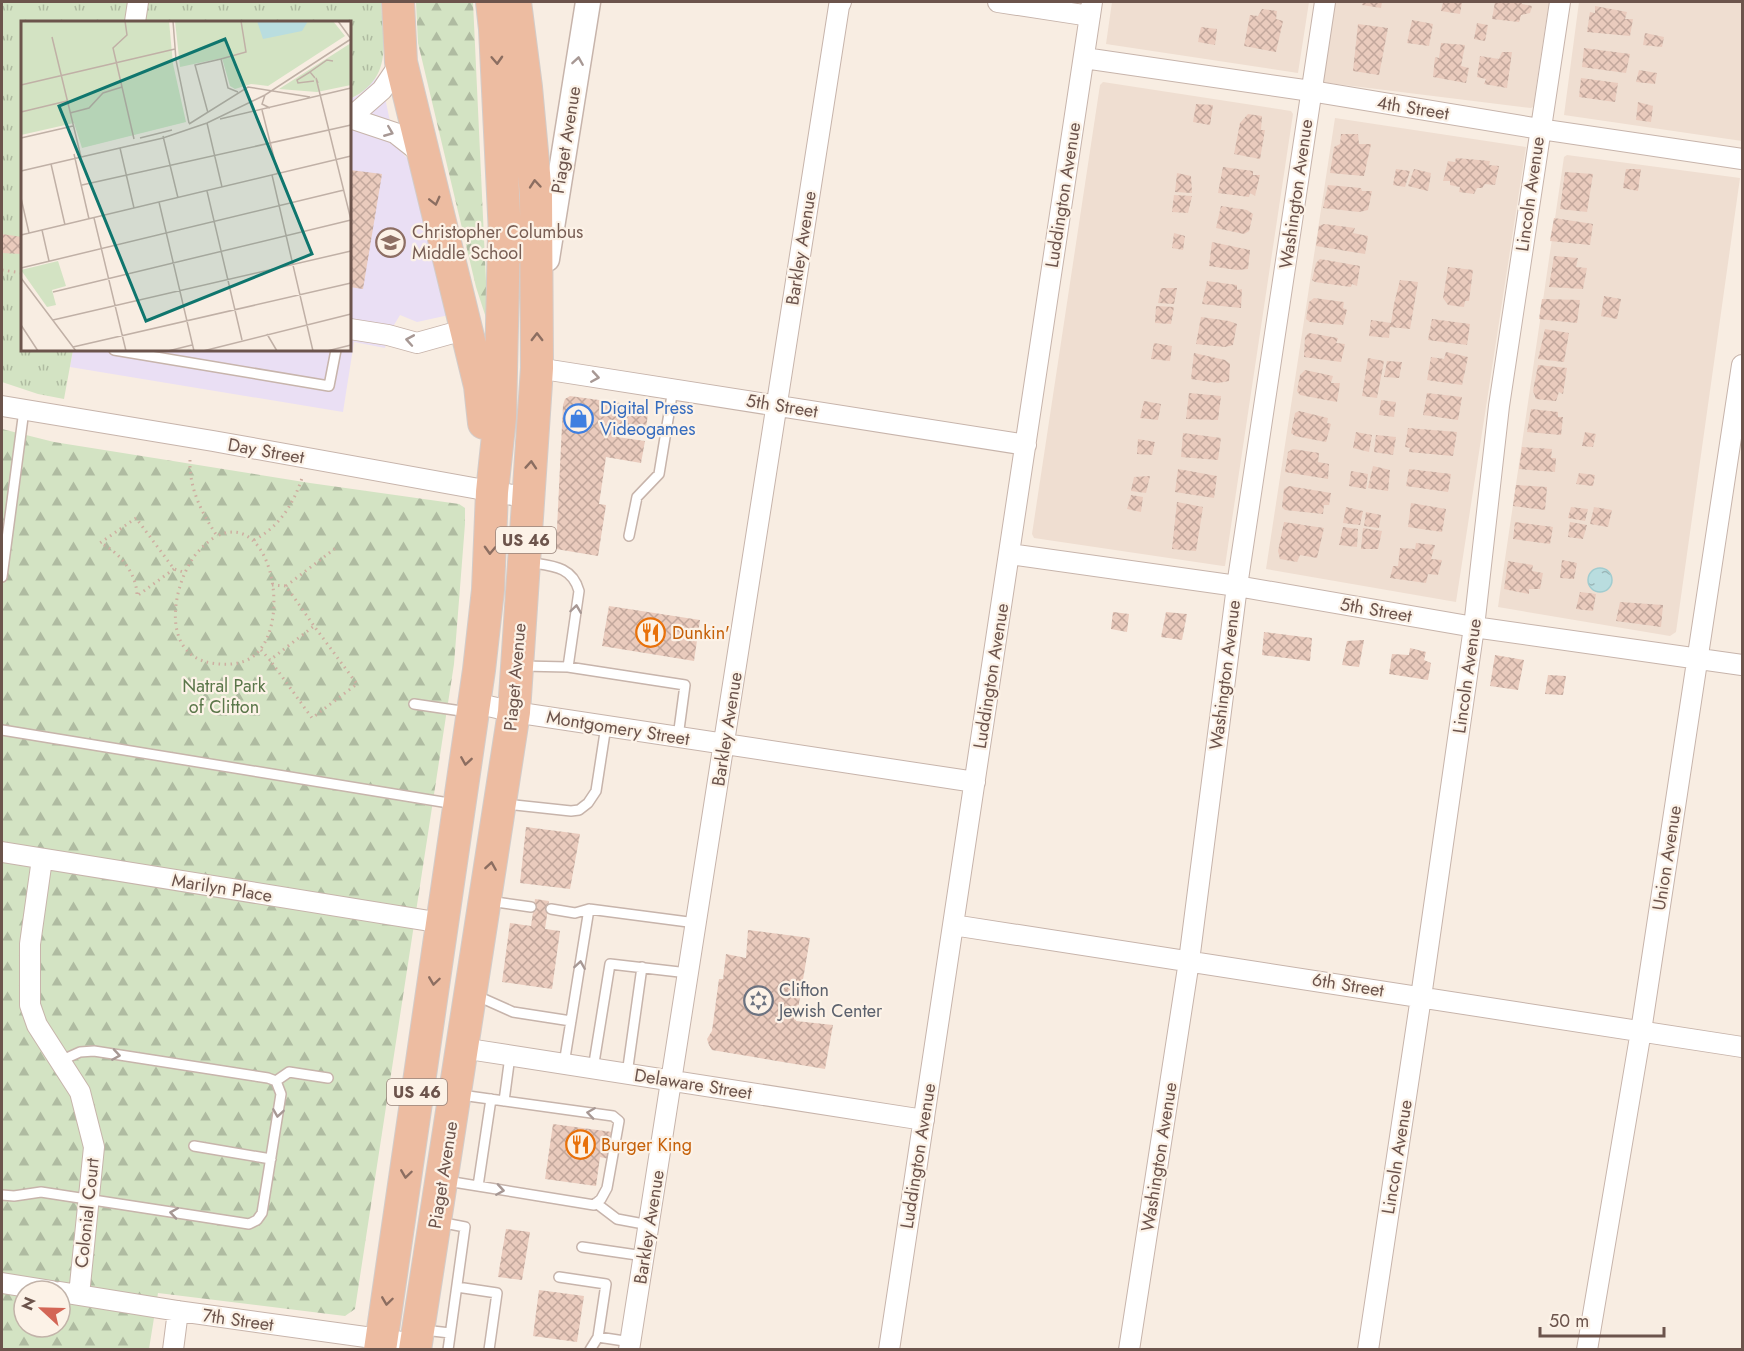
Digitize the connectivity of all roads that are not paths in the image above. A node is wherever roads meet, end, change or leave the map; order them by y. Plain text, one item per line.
1 (138, 2) edge
2 (398, 2) edge
3 (410, 2) edge
4 (492, 2) edge
5 (515, 2) edge
6 (588, 2) edge
7 (841, 2) edge
8 (998, 2) edge
9 (1325, 2) edge
10 (1560, 2) edge
11 (1091, 9) edge
12 (135, 21) edge
13 (1084, 58) junction
14 (401, 62) junction
15 (1311, 91) junction
16 (351, 117) edge
17 (351, 118) edge
18 (1540, 129) junction
19 (423, 155) junction
20 (1743, 159) edge
21 (504, 234) junction
22 (537, 305) junction
23 (351, 328) edge
24 (467, 329) junction
25 (120, 351) edge
26 (336, 351) edge
27 (1743, 365) edge
28 (537, 368) junction
29 (673, 389) junction
30 (777, 405) junction
31 (2, 406) edge
32 (24, 410) junction
33 (1026, 445) junction
34 (492, 492) junction
35 (529, 498) junction
36 (629, 536) dead end
37 (1010, 554) junction
38 (525, 562) junction
39 (2, 577) edge
40 (1237, 586) junction
41 (1474, 627) junction
42 (1698, 658) junction
43 (517, 665) junction
44 (1743, 665) edge
45 (568, 667) junction
46 (414, 704) dead end
47 (474, 708) junction
48 (514, 712) junction
49 (606, 726) junction
50 (2, 730) edge
51 (678, 737) junction
52 (724, 744) junction
53 (975, 782) junction
54 (500, 804) junction
55 (459, 805) junction
56 (2, 852) edge
57 (42, 859) junction
58 (485, 901) junction
59 (531, 907) dead end
60 (551, 909) dead end
61 (589, 909) junction
62 (696, 922) junction
63 (442, 923) junction
64 (953, 925) junction
65 (1189, 961) junction
66 (642, 968) junction
67 (688, 973) junction
68 (471, 993) junction
69 (1421, 997) junction
70 (571, 1021) junction
71 (1641, 1031) junction
72 (1743, 1047) edge
73 (462, 1048) junction
74 (510, 1056) junction
75 (60, 1061) junction
76 (564, 1064) junction
77 (593, 1069) junction
78 (627, 1074) junction
79 (328, 1078) dead end
80 (276, 1081) junction
81 (672, 1081) junction
82 (455, 1095) junction
83 (491, 1099) junction
84 (504, 1101) junction
85 (924, 1120) junction
86 (194, 1146) dead end
87 (271, 1159) junction
88 (442, 1180) junction
89 (478, 1186) junction
90 (2, 1195) edge
91 (88, 1200) junction
92 (596, 1203) junction
93 (436, 1222) junction
94 (649, 1225) junction
95 (582, 1247) dead end
96 (644, 1256) junction
97 (559, 1277) dead end
98 (72, 1279) edge
99 (457, 1287) junction
100 (72, 1294) edge
101 (178, 1311) junction
102 (454, 1329) junction
103 (598, 1337) junction
104 (417, 1341) edge
105 (381, 1345) edge
106 (630, 1346) edge
107 (172, 1350) edge
108 (448, 1350) edge
109 (489, 1350) edge
110 (590, 1350) edge
111 (889, 1350) edge
112 (1129, 1350) edge
113 (1368, 1350) edge
114 (1587, 1350) edge

1 - 12 street
2 - 14 highway
3 - 14 highway
4 -> 21 highway, US 46
22 -> 5 highway, US 46
22 -> 6 street, Piaget Avenue
7 - 30 street, Barkley Avenue
8 - 11 street
9 - 15 street, Washington Avenue
10 - 18 street, Lincoln Avenue
11 - 13 street, Luddington Avenue
13 - 15 street, 4th Street
13 - 33 street, Luddington Avenue
14 - 16 street
14 - 19 highway
15 - 18 street, 4th Street
15 - 40 street, Washington Avenue
17 -> 19 street
18 - 20 street, 4th Street
18 - 41 street, Lincoln Avenue
19 -> 24 highway
21 - 28 highway
21 - 34 highway, Piaget Avenue / US 46
28 -> 22 highway, Piaget Avenue / US 46
24 -> 23 street
24 - 34 highway
25 - 26 lane
27 - 42 street, Union Avenue
28 -> 29 street, 5th Street
35 -> 28 highway, Piaget Avenue / US 46
29 - 30 street, 5th Street
29 - 36 lane
30 - 33 street, 5th Street
30 - 52 street, Barkley Avenue
31 - 32 street, Day Street
32 - 34 street, Day Street
32 - 39 lane
33 - 37 street, Luddington Avenue
34 - 35 street, Day Street
34 -> 47 highway, Piaget Avenue / US 46
35 - 38 highway, Piaget Avenue / US 46
37 - 40 street, 5th Street
37 - 53 street, Luddington Avenue
38 - 43 highway, Piaget Avenue / US 46
45 -> 38 lane
40 - 41 street, 5th Street
40 - 65 street, Washington Avenue
41 - 42 street, 5th Street
41 - 69 street, Lincoln Avenue
42 - 44 street, 5th Street
42 - 71 street, Union Avenue
43 - 45 lane
43 - 48 highway, Piaget Avenue / US 46
45 - 51 lane
46 - 47 lane
47 - 48 street, Montgomery Street
47 -> 55 highway, Piaget Avenue / US 46
48 - 49 street, Montgomery Street
48 - 54 highway, Piaget Avenue / US 46
49 - 51 street, Montgomery Street
49 - 54 lane
50 - 55 lane
51 - 52 street, Montgomery Street
52 - 53 street, Montgomery Street
52 - 62 street, Barkley Avenue
53 - 64 street, Luddington Avenue
58 -> 54 highway, Piaget Avenue / US 46
55 - 63 highway, Piaget Avenue / US 46
56 - 57 street, Marilyn Place
57 - 63 street, Marilyn Place
57 - 75 street, Colonial Court
58 - 59 lane
58 - 68 highway, Piaget Avenue / US 46
60 - 61 lane
61 - 62 lane
70 -> 61 lane
62 - 67 street, Barkley Avenue
63 -> 105 highway, Piaget Avenue / US 46
64 - 65 street, 6th Street
64 - 85 street, Luddington Avenue
65 - 69 street, 6th Street
65 - 112 street, Washington Avenue
66 - 67 lane
66 - 77 lane
66 - 78 lane
67 - 81 street, Barkley Avenue
68 - 70 lane
68 - 73 highway, Piaget Avenue / US 46
69 - 71 street, 6th Street
69 - 113 street, Lincoln Avenue
70 - 76 lane
71 - 72 street, 6th Street
71 - 114 street, Union Avenue
73 - 74 street, Delaware Street
73 - 82 highway, Piaget Avenue / US 46
74 - 76 street, Delaware Street
74 - 84 lane
75 -> 80 lane
75 - 91 street, Colonial Court
76 - 77 street, Delaware Street
77 - 78 street, Delaware Street
78 - 81 street, Delaware Street
79 - 80 lane
80 -> 87 lane
81 - 85 street, Delaware Street
81 - 94 street, Barkley Avenue
82 - 83 lane
82 - 88 highway, Piaget Avenue / US 46
83 - 84 lane
83 - 89 lane
92 -> 84 lane
85 - 111 street, Luddington Avenue
86 - 87 lane
87 -> 91 lane
88 - 89 lane
88 - 93 highway, Piaget Avenue / US 46
89 -> 92 lane
90 - 91 lane
91 - 98 street, Colonial Court
92 - 94 lane
93 - 99 lane
93 - 104 highway, Piaget Avenue / US 46
94 - 96 street, Barkley Avenue
95 - 96 lane
96 - 106 street, Barkley Avenue
97 - 103 lane
99 - 102 lane
99 - 109 lane
100 - 101 street, 7th Street
101 - 105 street, 7th Street
101 - 107 street
102 - 104 lane
102 - 108 lane
103 - 106 lane
103 - 110 lane
104 - 105 street, 7th Street

